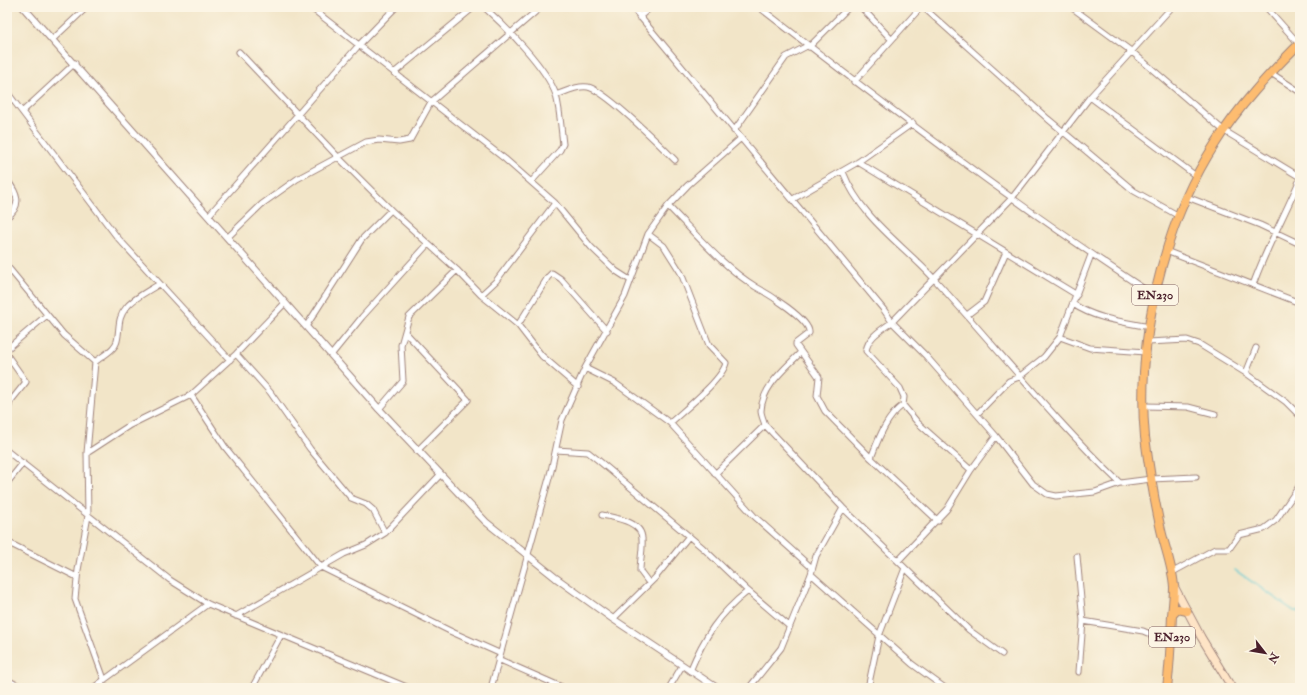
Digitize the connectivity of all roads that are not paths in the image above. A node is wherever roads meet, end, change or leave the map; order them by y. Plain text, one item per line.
1 (24, 7) edge
2 (87, 7) edge
3 (310, 7) edge
4 (396, 7) edge
5 (474, 7) edge
6 (484, 7) edge
7 (542, 7) edge
8 (632, 7) edge
9 (651, 7) edge
10 (759, 7) edge
11 (849, 7) edge
12 (862, 7) edge
13 (922, 7) edge
14 (1071, 7) edge
15 (1172, 7) edge
16 (1266, 7) edge
17 (639, 17) junction
18 (512, 32) junction
19 (53, 39) junction
20 (891, 39) junction
21 (1300, 43) edge
22 (358, 46) junction
23 (808, 46) junction
24 (1131, 51) junction
25 (238, 52) dead end
26 (75, 63) junction
27 (394, 73) junction
28 (1271, 73) junction
29 (854, 82) junction
30 (7, 92) edge
31 (1300, 92) edge
32 (556, 95) junction
33 (1090, 97) junction
34 (431, 102) junction
35 (23, 111) junction
36 (297, 115) junction
37 (913, 123) junction
38 (1224, 130) junction
39 (734, 131) junction
40 (1064, 131) junction
41 (740, 139) junction
42 (338, 158) junction
43 (675, 160) dead end
44 (858, 162) junction
45 (843, 172) junction
46 (1196, 176) junction
47 (1300, 178) edge
48 (7, 180) edge
49 (531, 182) junction
50 (1187, 197) junction
51 (793, 198) junction
52 (1012, 198) junction
53 (555, 203) junction
54 (668, 206) junction
55 (391, 210) junction
56 (209, 215) junction
57 (1179, 216) junction
58 (7, 217) edge
59 (1276, 232) junction
60 (648, 234) junction
61 (977, 234) junction
62 (228, 237) junction
63 (428, 244) junction
64 (1300, 244) edge
65 (1166, 251) junction
66 (1006, 252) junction
67 (1092, 255) junction
68 (7, 266) edge
69 (457, 270) junction
70 (934, 278) junction
71 (630, 280) junction
72 (159, 284) junction
73 (1253, 285) junction
74 (481, 294) junction
75 (1077, 295) junction
76 (1300, 295) edge
77 (1155, 296) junction
78 (1298, 302) edge
79 (285, 303) junction
80 (1074, 304) junction
81 (47, 315) junction
82 (967, 315) junction
83 (892, 322) junction
84 (518, 325) junction
85 (307, 326) junction
86 (1150, 327) junction
87 (607, 331) junction
88 (405, 332) junction
89 (1060, 337) junction
90 (1148, 342) junction
91 (1256, 348) dead end
92 (7, 349) edge
93 (801, 352) junction
94 (1146, 352) junction
95 (236, 354) junction
96 (332, 354) junction
97 (7, 355) edge
98 (230, 360) junction
99 (95, 362) junction
100 (585, 368) junction
101 (1246, 373) junction
102 (1019, 377) junction
103 (578, 387) junction
104 (191, 395) junction
105 (903, 404) junction
106 (1144, 406) junction
107 (379, 409) junction
108 (7, 413) edge
109 (977, 414) junction
110 (1216, 414) dead end
111 (1300, 416) edge
112 (670, 423) junction
113 (766, 425) junction
114 (996, 436) junction
115 (556, 450) junction
116 (7, 451) edge
117 (417, 451) junction
118 (87, 453) junction
119 (871, 458) junction
120 (23, 463) junction
121 (971, 470) junction
122 (715, 474) junction
123 (440, 475) junction
124 (1196, 477) dead end
125 (1152, 479) junction
126 (7, 483) edge
127 (1120, 483) junction
128 (1300, 485) edge
129 (843, 508) junction
130 (602, 514) dead end
131 (88, 516) junction
132 (938, 520) junction
133 (384, 533) junction
134 (689, 536) junction
135 (7, 542) edge
136 (526, 556) junction
137 (1077, 556) dead end
138 (898, 561) junction
139 (321, 567) junction
140 (812, 568) junction
141 (905, 568) junction
142 (1171, 573) junction
143 (811, 574) junction
144 (77, 577) junction
145 (649, 583) junction
146 (1174, 586) junction
147 (748, 591) junction
148 (208, 604) junction
149 (1187, 611) junction
150 (1172, 615) junction
151 (236, 616) junction
152 (613, 619) junction
153 (1083, 621) junction
154 (789, 626) junction
155 (281, 635) junction
156 (879, 636) junction
157 (1172, 640) junction
158 (499, 653) junction
159 (1002, 654) dead end
160 (498, 660) junction
161 (682, 666) junction
162 (690, 671) junction
163 (1079, 672) dead end
164 (104, 679) junction
165 (7, 680) edge
166 (99, 684) junction
167 (939, 686) edge
168 (23, 688) edge
169 (93, 688) edge
170 (107, 688) edge
171 (252, 688) edge
172 (408, 688) edge
173 (491, 688) edge
174 (564, 688) edge
175 (669, 688) edge
176 (717, 688) edge
177 (749, 688) edge
178 (868, 688) edge
179 (945, 688) edge
180 (1167, 688) edge
181 (1232, 688) edge

1 - 19 street
2 - 19 street
3 - 22 street
4 - 22 street
5 - 27 street
6 - 18 street
7 - 18 street
8 - 17 street
9 - 17 street
10 - 23 street
11 - 23 street
12 - 20 street
13 - 20 street
13 - 40 street
14 - 24 street
15 - 24 street
16 - 21 street
17 - 39 street
18 - 32 street
18 - 34 street
19 - 26 street
20 - 29 street
21 - 28 main road, EN230
22 - 27 street
22 - 36 street
23 - 29 street
23 - 39 street
24 - 33 street
24 - 38 street
25 - 36 street
26 - 35 street
26 - 56 street
27 - 34 street
28 - 31 street
28 - 38 main road, EN230
29 - 37 street
30 - 35 street
32 - 43 street
32 - 49 street
33 - 40 street
33 - 46 street
34 - 42 street
34 - 49 street
35 - 72 street
36 - 42 street
36 - 56 street
37 - 44 street
37 - 52 street
38 - 46 main road, EN230
38 - 47 street
39 - 41 street
40 - 52 street
40 - 57 street
41 - 51 street
41 - 54 street
42 - 55 street
42 - 62 street
44 - 45 street
44 - 61 street
45 - 51 street
45 - 70 street
46 - 50 main road, EN230
47 - 59 street
48 - 58 street
49 - 53 street
50 - 57 main road, EN230
50 - 59 street
51 - 83 street
52 - 61 street
52 - 67 street
53 - 71 street
53 - 74 street
54 - 60 street
54 - 93 street
55 - 63 street
55 - 85 street
56 - 62 street
57 - 65 main road, EN230
59 - 64 street
59 - 73 street
60 - 71 street
60 - 112 street
61 - 66 street
61 - 70 street
62 - 79 street
63 - 69 street
63 - 96 street
65 - 73 street
65 - 77 main road, EN230
66 - 75 street
66 - 82 street
67 - 75 street
67 - 77 street
68 - 81 street
69 - 74 street
69 - 88 street
70 - 82 street
70 - 83 street
71 - 87 street
72 - 98 street
72 - 99 street
73 - 78 street
74 - 84 street
75 - 80 street
76 - 78 street
77 - 86 main road, EN230
79 - 85 street
79 - 95 street
80 - 86 street
80 - 89 street
81 - 92 street
81 - 99 street
82 - 102 street
83 - 105 street
83 - 109 street
84 - 87 street
84 - 103 street
85 - 96 street
86 - 90 main road, EN230
87 - 100 street
88 - 107 street
88 - 117 street
89 - 94 street
89 - 102 street
90 - 94 main road, EN230
90 - 101 street
91 - 101 street
93 - 113 street
93 - 119 street
94 - 106 main road, EN230
95 - 98 street
95 - 133 street
96 - 107 street
97 - 108 street
98 - 104 street
99 - 118 street
100 - 103 street
100 - 112 street
101 - 111 street
102 - 109 street
102 - 127 street
103 - 115 street
104 - 118 street
104 - 139 street
105 - 119 street
105 - 121 street
106 - 110 street
106 - 125 main road, EN230
107 - 117 street
109 - 114 street
112 - 122 street
113 - 122 street
113 - 129 street
114 - 121 street
114 - 127 street
115 - 134 street
115 - 136 street
116 - 120 street
117 - 123 street
118 - 131 street
119 - 132 street
120 - 126 street
120 - 131 street
121 - 132 street
122 - 140 street
123 - 133 street
123 - 136 street
124 - 125 street
125 - 127 street
125 - 142 main road, EN230
128 - 142 street
129 - 138 street
129 - 140 street
130 - 145 street
131 - 144 street
131 - 148 street
132 - 138 street
133 - 139 street
134 - 145 street
134 - 147 street
135 - 144 street
136 - 152 street
136 - 158 street
137 - 153 street
138 - 141 street
139 - 151 street
139 - 158 street
140 - 143 street
141 - 156 street
141 - 159 street
142 - 146 main road, EN230
143 - 154 street
143 - 156 street
144 - 164 street
145 - 152 street
146 - 149 main road
146 - 150 main road, EN230
147 - 154 street
147 - 162 street
148 - 151 street
148 - 164 street
149 - 150 main road
149 - 181 main road
150 - 157 main road, EN230
151 - 155 street
152 - 161 street
153 - 157 street
153 - 163 street
154 - 177 street
155 - 171 street
155 - 172 street
156 - 167 street
156 - 178 street
157 - 180 main road, EN230
158 - 160 street
160 - 173 street
160 - 174 street
161 - 162 street
161 - 175 street
162 - 176 street
164 - 166 street
165 - 168 street
166 - 169 street
166 - 170 street
167 - 179 street

